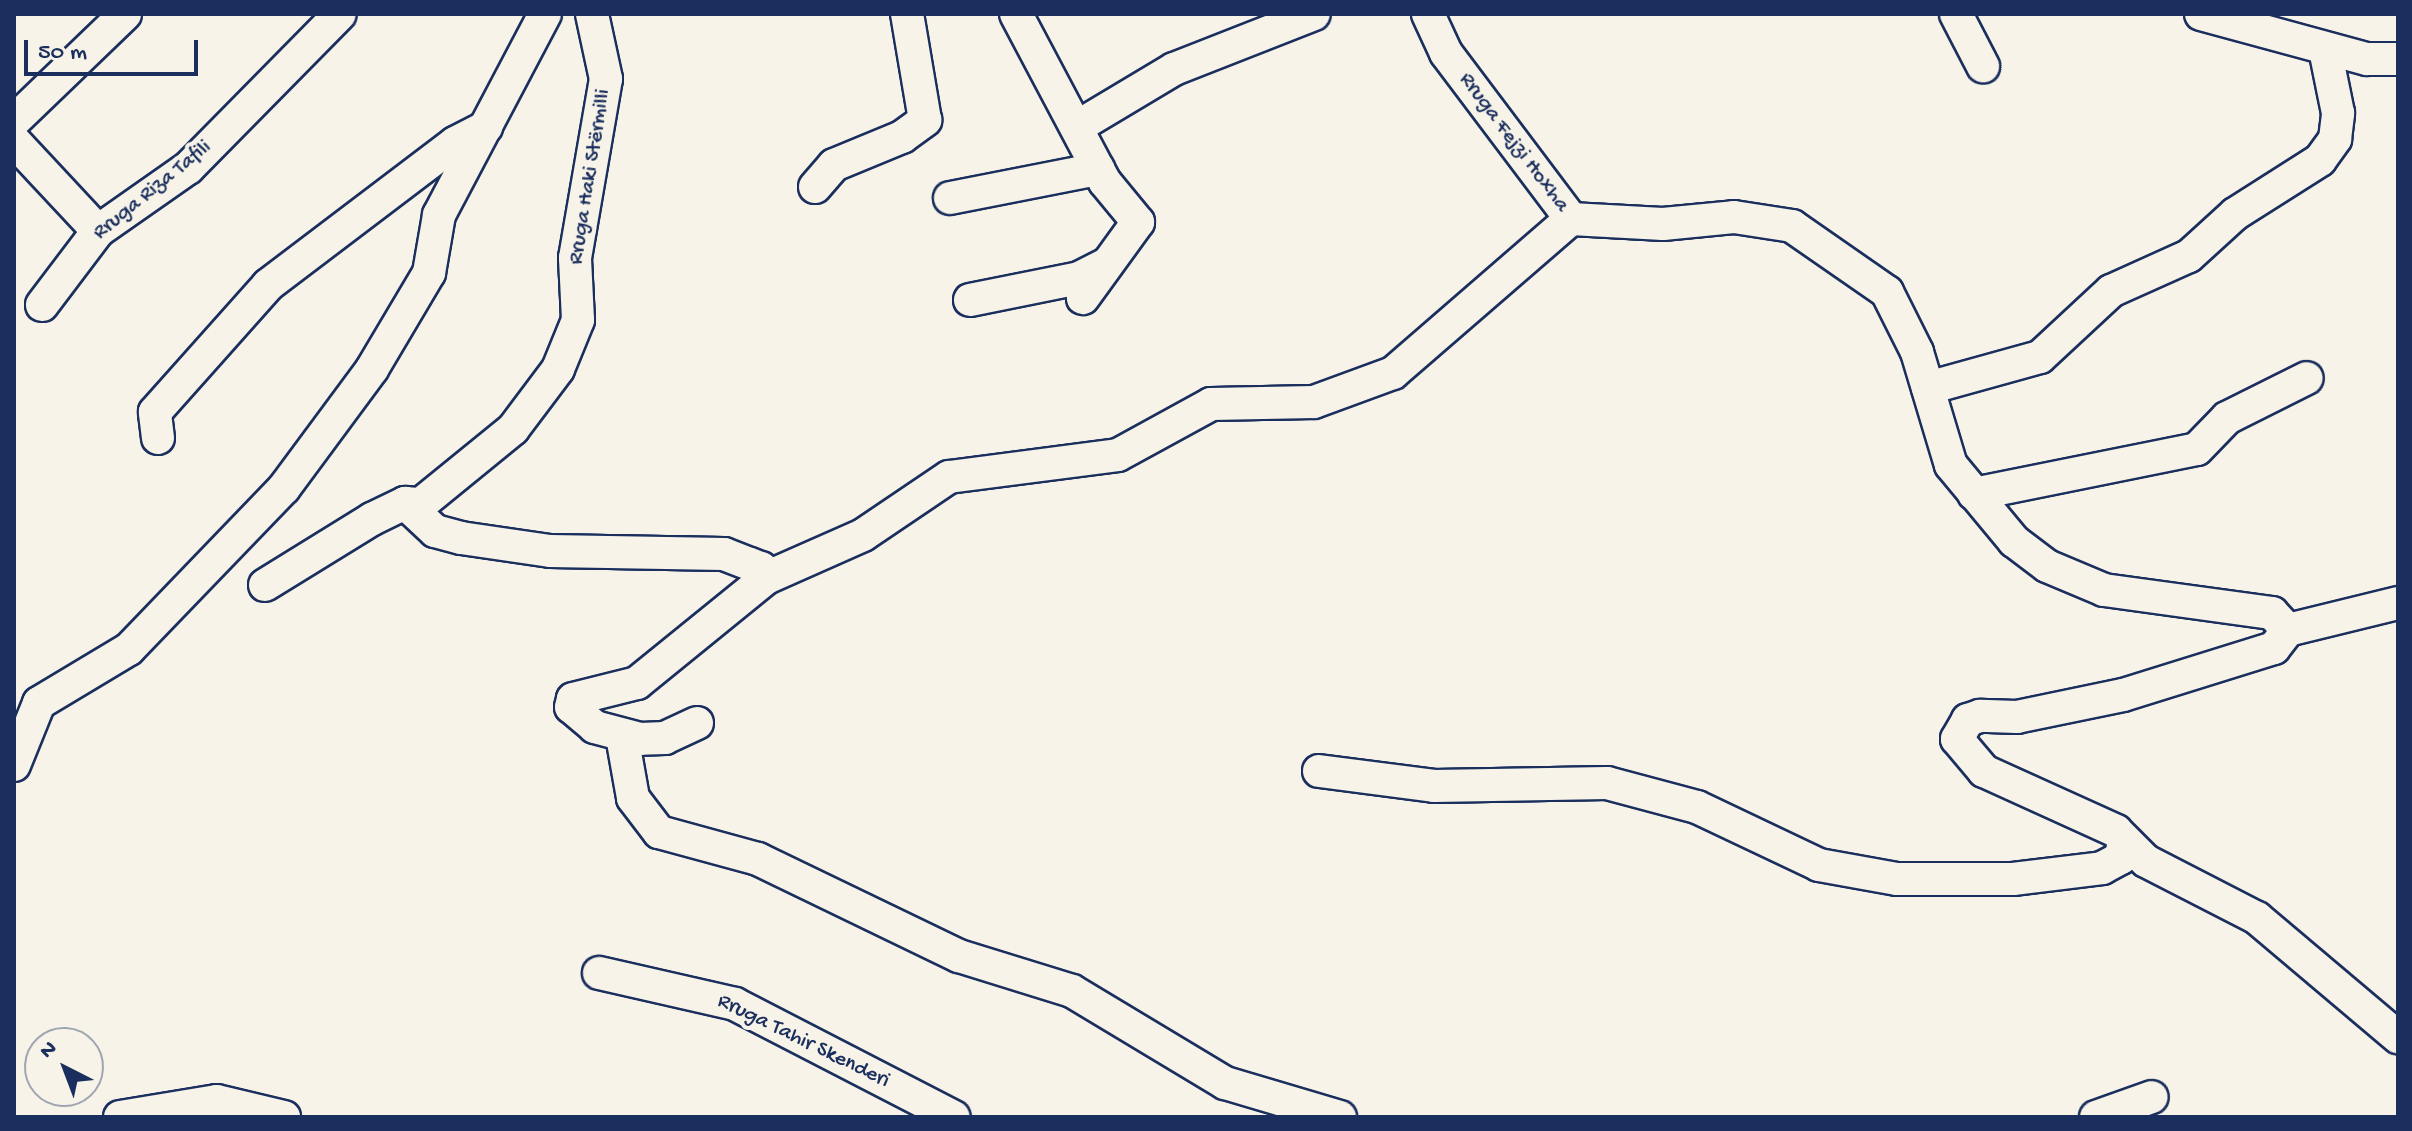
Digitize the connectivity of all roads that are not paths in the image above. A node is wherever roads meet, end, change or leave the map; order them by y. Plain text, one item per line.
1 (125, 14) edge
2 (340, 14) edge
3 (545, 14) edge
4 (592, 14) edge
5 (907, 14) edge
6 (1314, 14) edge
7 (1428, 14) edge
8 (1956, 14) edge
9 (2201, 14) edge
10 (1020, 16) edge
11 (2325, 49) junction
12 (2398, 59) edge
13 (1983, 66) dead end
14 (14, 121) edge
15 (486, 127) junction
16 (1077, 127) junction
17 (14, 141) edge
18 (1098, 169) junction
19 (815, 187) dead end
20 (950, 198) dead end
21 (1571, 219) junction
22 (98, 231) junction
23 (1116, 258) junction
24 (1083, 298) dead end
25 (970, 300) dead end
26 (42, 305) dead end
27 (2307, 378) dead end
28 (1928, 388) junction
29 (158, 438) dead end
30 (1974, 494) junction
31 (405, 503) junction
32 (766, 578) junction
33 (265, 585) dead end
34 (2398, 603) edge
35 (2288, 630) junction
36 (697, 723) dead end
37 (622, 736) junction
38 (14, 765) edge
39 (1319, 771) dead end
40 (2123, 845) junction
41 (599, 973) dead end
42 (2398, 1037) edge
43 (2152, 1097) dead end
44 (120, 1117) edge
45 (284, 1117) edge
46 (954, 1117) edge
47 (1340, 1117) edge
48 (2096, 1117) edge

1 - 14 street
2 - 22 street, Rruga Riza Tafili
3 - 15 street
4 - 31 street, Rruga Haki Stërmilli
5 - 19 street
6 - 16 street
7 - 21 street, Rruga Fejzi Hoxha
8 - 13 street
9 - 11 street
10 - 16 street
11 - 12 street
11 - 28 street
15 - 29 street
15 - 38 street
16 - 18 street
17 - 22 street
18 - 20 street
18 - 23 street
21 - 28 street, Rruga Fejzi Hoxha
21 - 32 street
22 - 26 street, Rruga Riza Tafili
23 - 24 street
23 - 25 street
27 - 30 street
28 - 30 street, Rruga Fejzi Hoxha
30 - 35 street, Rruga Fejzi Hoxha
31 - 32 street
31 - 33 street, Rruga Haki Stërmilli
32 - 37 street
34 - 35 street
35 - 40 street
36 - 37 street
37 - 47 street
39 - 40 street
40 - 42 street
41 - 46 street, Rruga Tahir Skenderi
43 - 48 street
44 - 45 street

